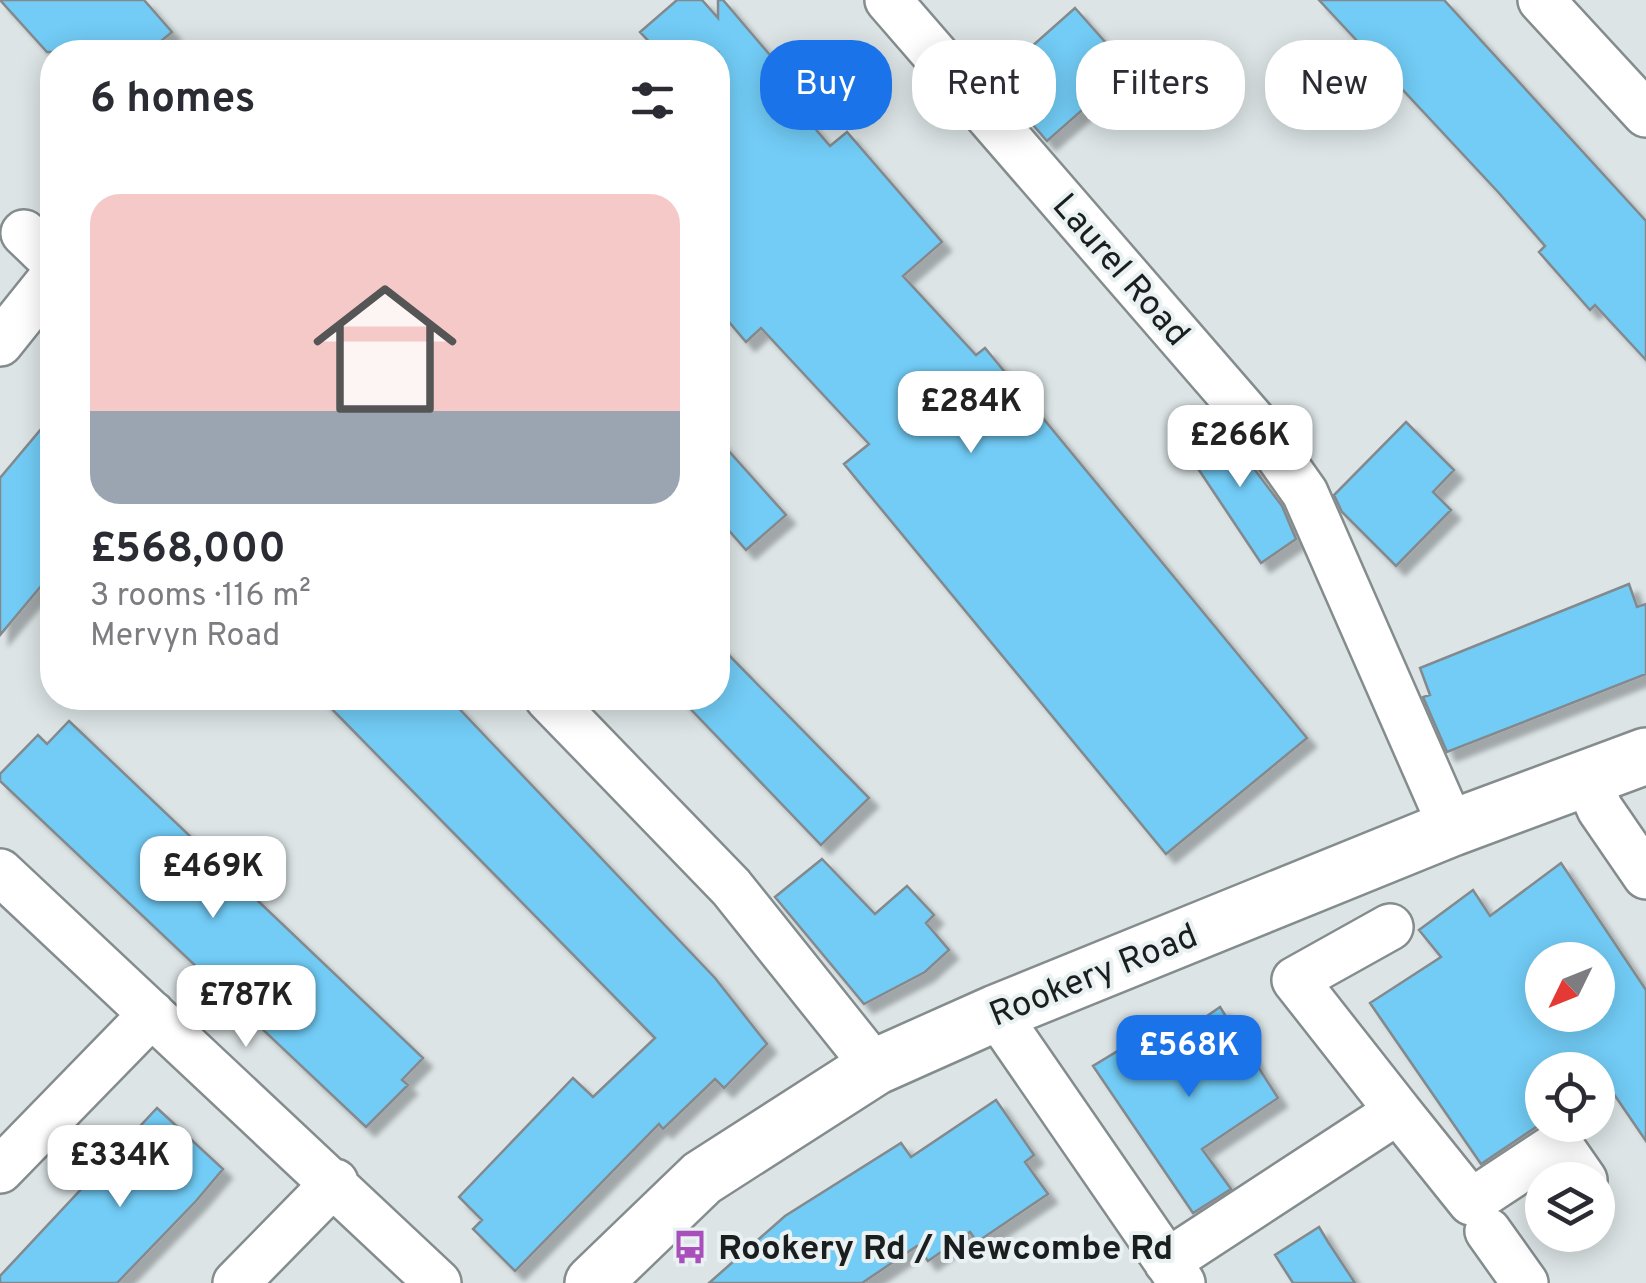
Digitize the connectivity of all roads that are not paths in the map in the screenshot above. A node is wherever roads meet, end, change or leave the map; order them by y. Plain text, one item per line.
1 (888, 0) edge
2 (1540, 0) edge
3 (1646, 114) edge
4 (40, 293) edge
5 (0, 343) edge
6 (560, 710) edge
7 (1646, 756) edge
8 (1586, 778) junction
9 (1452, 828) junction
10 (0, 872) edge
11 (1646, 876) edge
12 (1390, 927) dead end
13 (996, 1013) junction
14 (152, 1014) junction
15 (876, 1067) junction
16 (1398, 1111) junction
17 (1532, 1162) edge
18 (1572, 1162) edge
19 (1525, 1166) edge
20 (0, 1170) edge
21 (335, 1182) junction
22 (1488, 1231) dead end
23 (1175, 1272) edge
24 (236, 1283) edge
25 (438, 1283) edge
26 (593, 1283) edge
27 (1525, 1283) edge

1 - 9 street, Laurel Road
2 - 3 street
4 - 5 street
6 - 15 street
7 - 8 main road, Rookery Road
8 - 9 main road, Rookery Road
8 - 11 street
9 - 13 main road, Rookery Road
10 - 14 street
12 - 16 street
13 - 15 main road, Rookery Road
13 - 23 street
14 - 20 street
14 - 21 street
15 - 26 main road, Rookery Road
16 - 19 street
16 - 23 street
17 - 18 street
21 - 24 street
21 - 25 street
22 - 27 street

